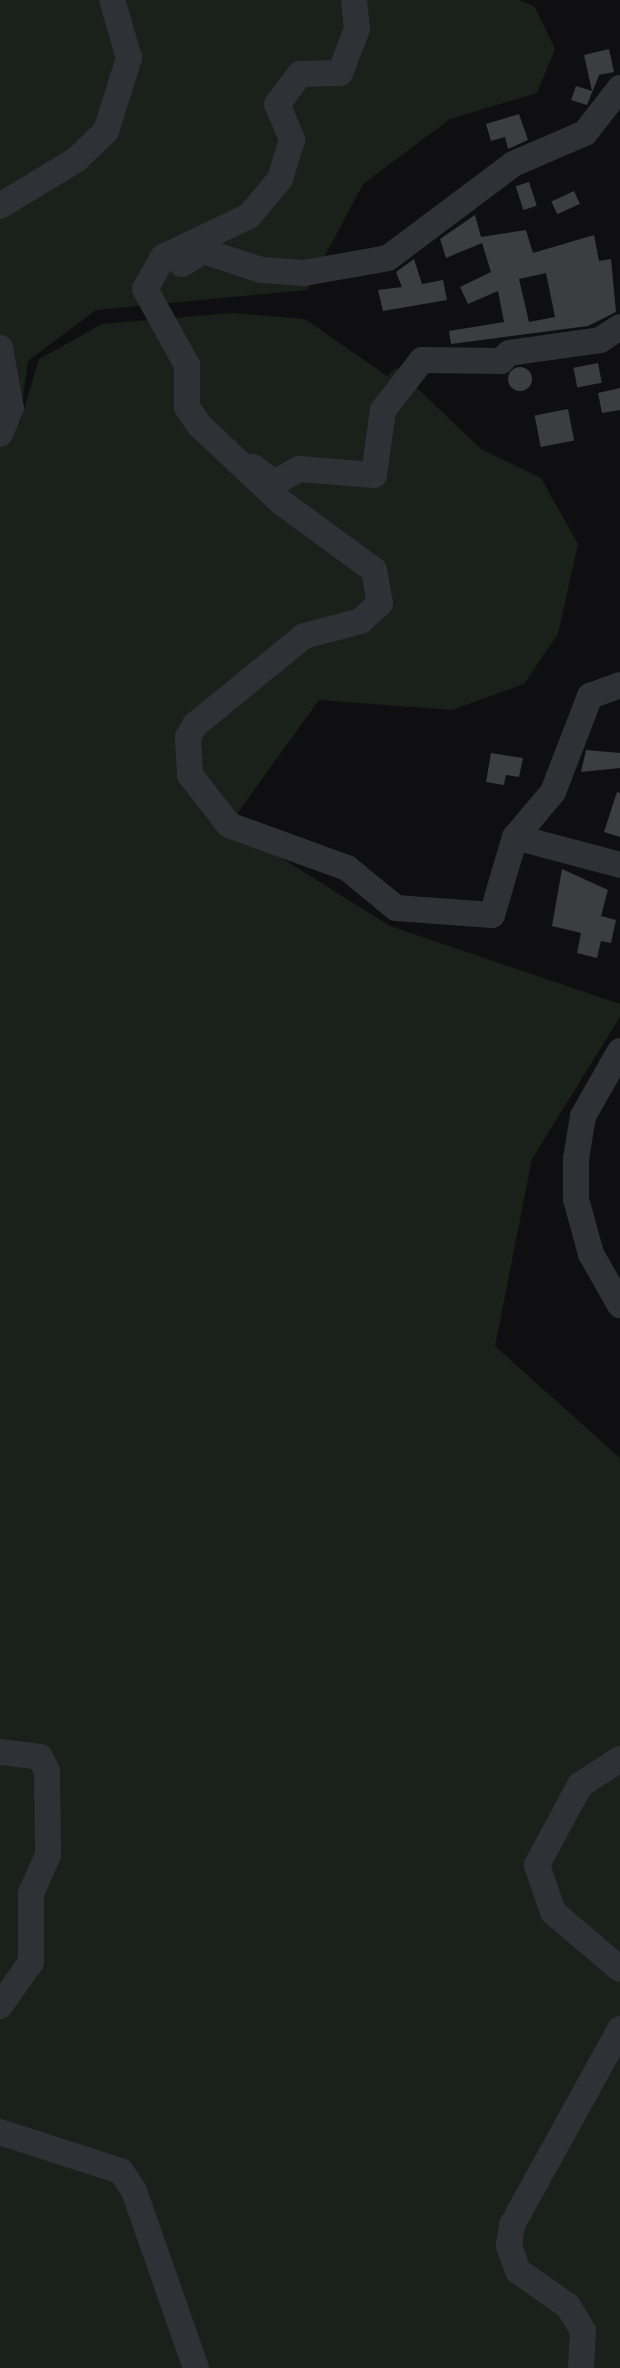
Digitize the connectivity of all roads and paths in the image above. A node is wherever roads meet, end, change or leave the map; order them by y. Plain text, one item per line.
1 (112, 0) edge
2 (354, 0) edge
3 (620, 88) edge
4 (0, 206) edge
5 (149, 275) junction
6 (620, 327) edge
7 (0, 348) edge
8 (0, 434) edge
9 (218, 444) junction
10 (620, 685) edge
11 (515, 837) junction
12 (620, 865) edge
13 (620, 1051) edge
14 (620, 1305) edge
15 (0, 1752) edge
16 (620, 1759) edge
17 (620, 1969) edge
18 (0, 2006) edge
19 (620, 2029) edge
20 (0, 2132) edge
21 (196, 2368) edge
22 (581, 2368) edge

1 - 4 street
2 - 5 street
3 - 5 street
5 - 9 street
6 - 9 street
7 - 8 street
9 - 11 street
10 - 11 street
11 - 12 street
13 - 14 street
15 - 18 street
16 - 17 street
19 - 22 street
20 - 21 street

